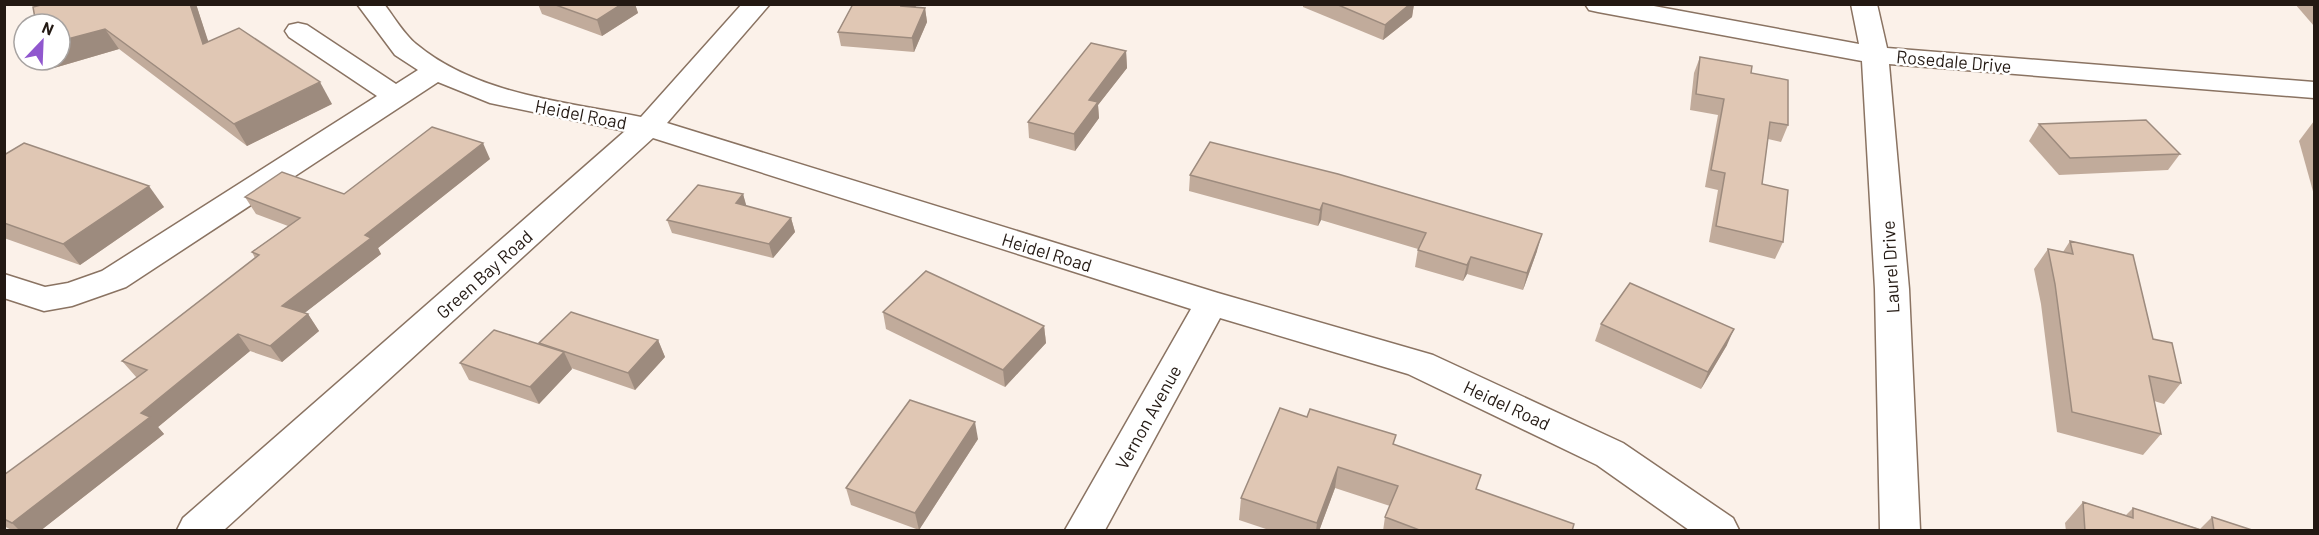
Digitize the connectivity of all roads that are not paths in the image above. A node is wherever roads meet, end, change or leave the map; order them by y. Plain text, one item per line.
1 (370, 4) edge
2 (757, 4) edge
3 (1598, 4) edge
4 (1864, 4) edge
5 (298, 31) dead end
6 (1875, 55) junction
7 (436, 71) junction
8 (2314, 90) edge
9 (395, 96) junction
10 (648, 127) junction
11 (4, 286) edge
12 (1211, 303) junction
13 (197, 531) edge
14 (1085, 531) edge
15 (1719, 531) edge
16 (1900, 531) edge

1 - 7 street, Heidel Road
2 - 10 street, Green Bay Road
3 - 6 street, Rosedale Drive
4 - 6 street, Laurel Drive
5 - 9 street
6 - 8 street, Rosedale Drive
6 - 16 street, Laurel Drive
7 - 9 street
7 - 10 street, Heidel Road
9 - 11 street
10 - 12 street, Heidel Road
10 - 13 street, Green Bay Road
12 - 14 street, Vernon Avenue
12 - 15 street, Heidel Road

